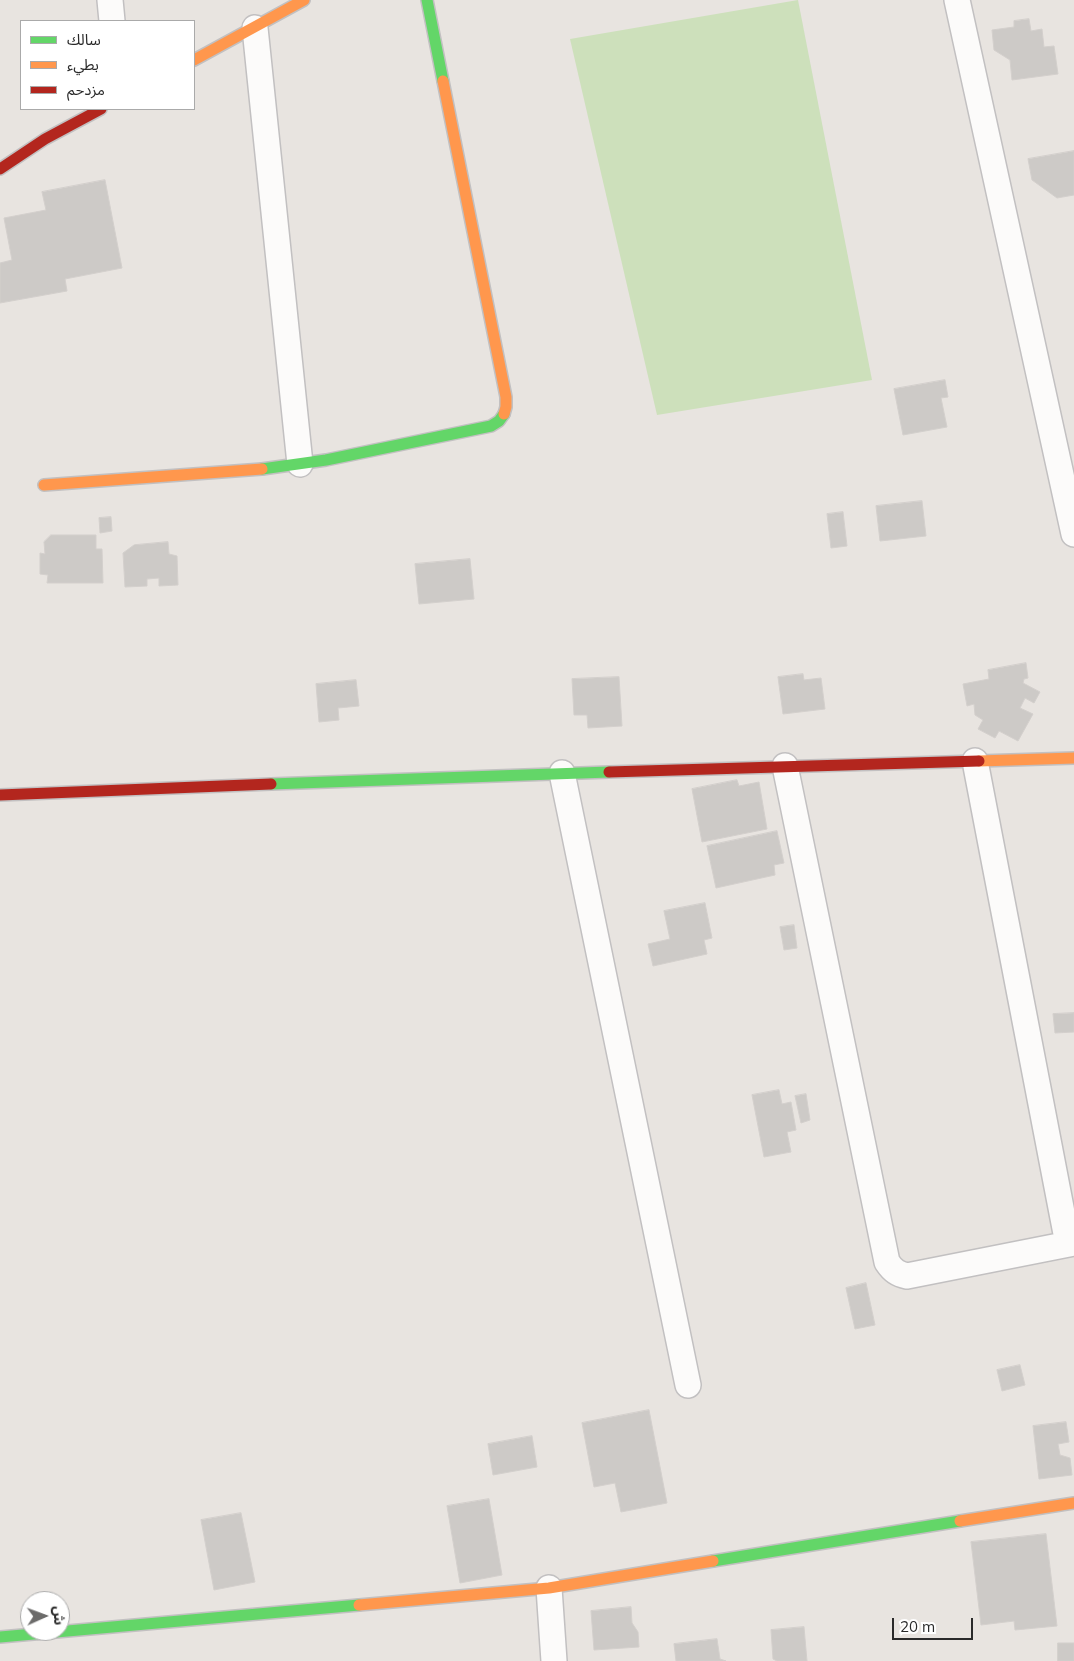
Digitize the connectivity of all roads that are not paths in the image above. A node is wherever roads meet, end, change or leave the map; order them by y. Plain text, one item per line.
1 (110, 0) edge
2 (304, 0) edge
3 (427, 0) edge
4 (957, 0) edge
5 (112, 20) edge
6 (255, 28) junction
7 (195, 59) edge
8 (99, 110) edge
9 (0, 169) edge
10 (300, 464) junction
11 (44, 485) dead end
12 (1074, 534) edge
13 (1074, 758) edge
14 (976, 760) junction
15 (785, 766) junction
16 (562, 773) junction
17 (0, 796) edge
18 (1071, 1243) edge
19 (688, 1385) dead end
20 (1074, 1503) edge
21 (549, 1588) junction
22 (0, 1637) edge
23 (554, 1661) edge

1 - 5 street
2 - 6 street
3 - 10 street
4 - 12 street
6 - 7 street
6 - 10 street
8 - 9 street
10 - 11 street
13 - 14 street
14 - 15 street
14 - 18 street
15 - 16 street
15 - 18 street
16 - 17 street
16 - 19 street
20 - 21 street
21 - 22 street
21 - 23 street

